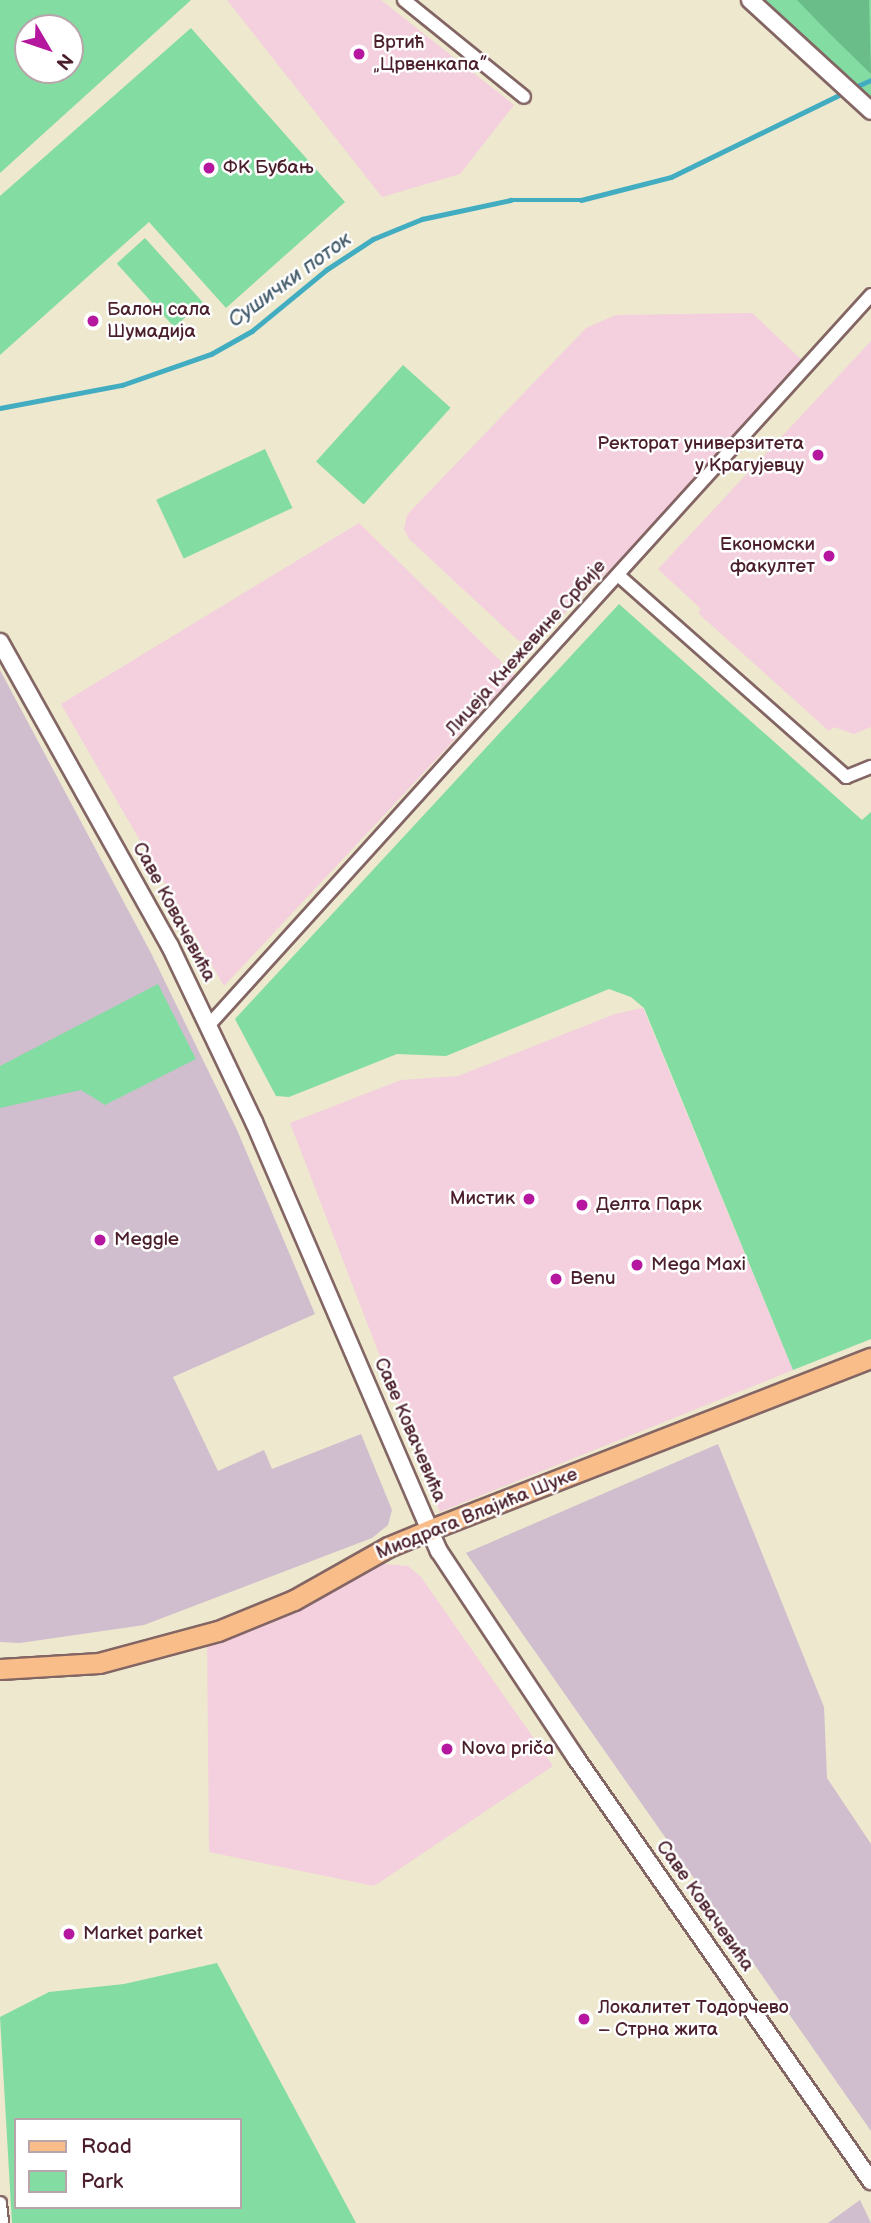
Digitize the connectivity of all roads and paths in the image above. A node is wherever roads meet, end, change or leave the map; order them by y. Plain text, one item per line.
1 (404, 0) edge
2 (750, 0) edge
3 (524, 96) dead end
4 (871, 111) edge
5 (871, 295) edge
6 (618, 575) junction
7 (0, 642) edge
8 (871, 767) edge
9 (208, 1026) junction
10 (871, 1359) edge
11 (429, 1530) junction
12 (0, 1670) edge
13 (871, 2181) edge
14 (0, 2203) edge
15 (2, 2223) edge

1 - 3 street
2 - 4 street
5 - 6 street, Лицеја Кнежевине Србије
6 - 8 street
6 - 9 street, Лицеја Кнежевине Србије
7 - 9 street, Саве Ковачевића
9 - 11 street, Саве Ковачевића
10 - 11 main road, Миодрага Влајића Шуке
11 - 12 main road, Миодрага Влајића Шуке
11 - 13 street, Саве Ковачевића
14 - 15 street

